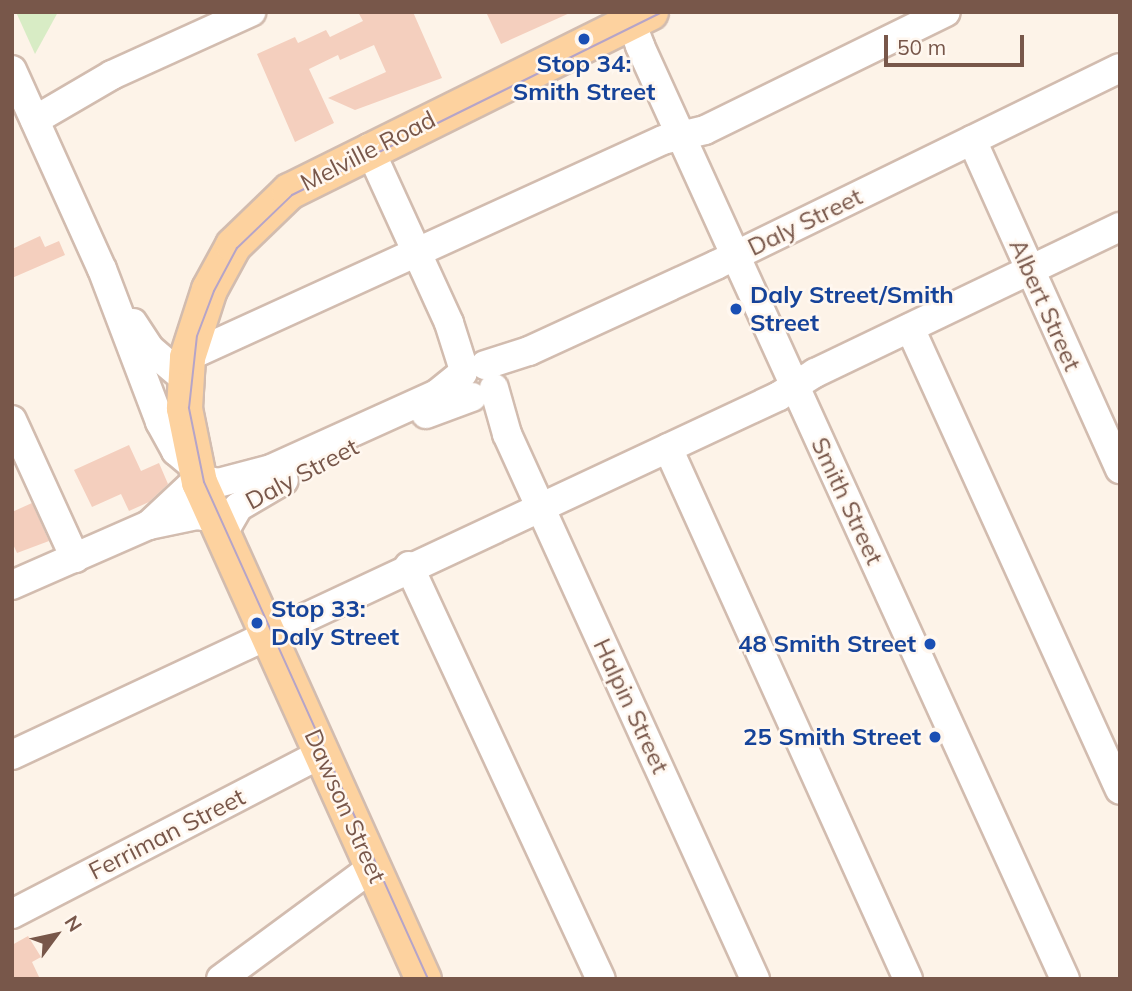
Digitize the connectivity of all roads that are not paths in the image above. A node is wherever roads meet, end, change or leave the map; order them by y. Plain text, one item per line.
1 (251, 12) edge
2 (946, 12) edge
3 (632, 15) edge
4 (1120, 68) edge
5 (12, 70) edge
6 (1120, 83) edge
7 (31, 112) junction
8 (681, 137) junction
9 (975, 146) junction
10 (369, 148) junction
11 (1120, 227) edge
12 (417, 252) junction
13 (738, 262) junction
14 (102, 269) junction
15 (1030, 271) junction
16 (910, 328) junction
17 (186, 368) junction
18 (478, 379) junction
19 (794, 385) junction
20 (12, 419) edge
21 (668, 448) junction
22 (1120, 469) edge
23 (196, 472) junction
24 (540, 506) junction
25 (149, 525) junction
26 (218, 527) junction
27 (75, 558) junction
28 (409, 566) junction
29 (12, 586) edge
30 (267, 634) junction
31 (321, 754) junction
32 (12, 755) edge
33 (1120, 790) edge
34 (373, 867) junction
35 (12, 914) edge
36 (221, 979) edge
37 (423, 979) edge
38 (601, 979) edge
39 (755, 979) edge
40 (908, 979) edge
41 (1065, 979) edge

1 - 7 street
2 - 8 street
3 - 8 street, Smith Street
3 - 10 main road, Melville Road
4 - 9 street, Daly Street
5 - 7 street
6 - 9 street, Daly Street
7 - 14 street
8 - 12 street
8 - 13 street, Smith Street
9 - 13 street, Daly Street
9 - 15 street, Albert Street
10 - 12 street, Halpin Street
10 - 17 main road, Melville Road
11 - 15 street
12 - 17 street
12 - 18 street, Halpin Street
13 - 18 street, Daly Street
13 - 19 street, Smith Street
14 - 17 street
14 - 23 street
15 - 16 street
15 - 22 street, Albert Street
16 - 19 street
16 - 33 street
17 - 23 main road, Melville Road
18 - 23 street, Daly Street
18 - 24 street, Halpin Street
18 - 26 street, Daly Street
19 - 21 street
19 - 41 street, Smith Street
20 - 27 street
21 - 24 street
21 - 40 street
23 - 25 street
23 - 26 main road
24 - 28 street
24 - 39 street, Halpin Street
25 - 26 street
25 - 27 street
26 - 30 main road, Dawson Street
27 - 29 street
28 - 30 street
28 - 38 street
30 - 31 main road, Dawson Street
30 - 32 street
31 - 34 main road, Dawson Street
31 - 35 street, Ferriman Street
34 - 36 street
34 - 37 main road, Dawson Street

